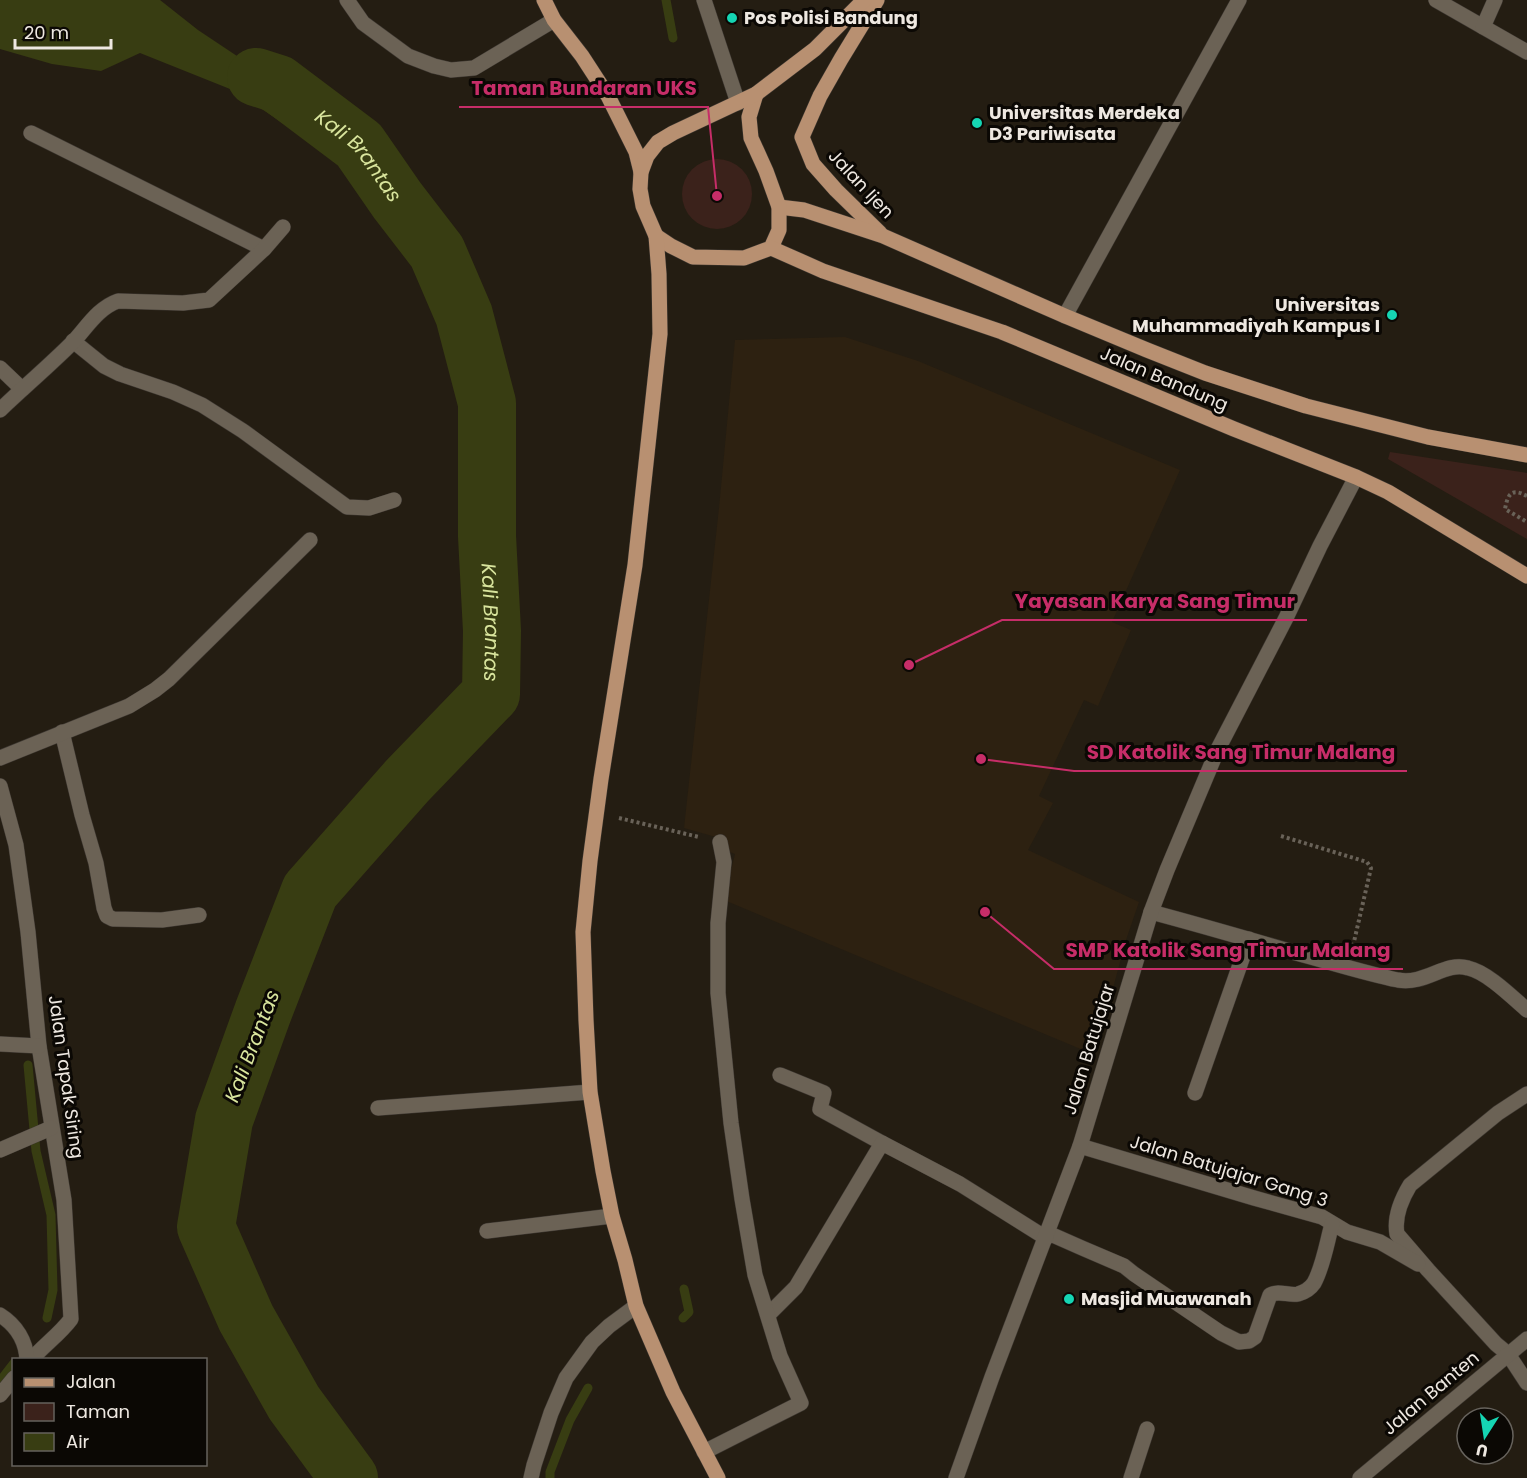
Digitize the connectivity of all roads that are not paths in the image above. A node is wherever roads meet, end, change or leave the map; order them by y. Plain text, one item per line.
1 (347, 0) edge
2 (544, 0) edge
3 (704, 0) edge
4 (864, 0) edge
5 (877, 0) edge
6 (1239, 0) edge
7 (1436, 0) edge
8 (1495, 0) edge
9 (554, 20) junction
10 (1483, 27) junction
11 (1527, 52) edge
12 (756, 94) junction
13 (738, 103) junction
14 (32, 134) dead end
15 (641, 172) junction
16 (779, 207) junction
17 (283, 227) dead end
18 (656, 236) junction
19 (883, 236) junction
20 (771, 248) junction
21 (264, 249) junction
22 (1065, 316) junction
23 (73, 341) junction
24 (0, 368) edge
25 (22, 389) junction
26 (0, 410) edge
27 (1527, 455) edge
28 (1356, 477) junction
29 (394, 501) dead end
30 (310, 540) dead end
31 (1527, 576) edge
32 (62, 732) junction
33 (0, 758) edge
34 (0, 786) edge
35 (720, 842) road end
36 (1152, 912) junction
37 (199, 915) dead end
38 (1249, 939) junction
39 (1527, 1010) edge
40 (0, 1044) edge
41 (39, 1046) junction
42 (780, 1075) dead end
43 (590, 1092) junction
44 (1195, 1093) dead end
45 (1527, 1094) edge
46 (378, 1108) dead end
47 (50, 1128) junction
48 (882, 1143) junction
49 (1080, 1146) junction
50 (0, 1150) edge
51 (612, 1216) junction
52 (1332, 1224) junction
53 (487, 1231) dead end
54 (1047, 1235) junction
55 (1428, 1270) junction
56 (636, 1306) junction
57 (0, 1315) edge
58 (768, 1315) junction
59 (1527, 1339) edge
60 (1508, 1354) junction
61 (29, 1358) edge
62 (30, 1358) edge
63 (12, 1380) edge
64 (1527, 1383) edge
65 (0, 1395) edge
66 (1146, 1429) dead end
67 (704, 1452) junction
68 (531, 1478) edge
69 (718, 1478) edge
70 (956, 1478) edge
71 (1131, 1478) edge
72 (1360, 1478) edge

1 - 9 street
2 - 9 main road
3 - 13 street
4 - 12 main road
5 - 19 main road, Jalan Ijen
6 - 22 street
7 - 10 street
8 - 10 street
9 - 15 main road
10 - 11 street
12 - 13 main road
12 - 16 main road
13 - 15 main road
14 - 21 street
15 - 18 main road
16 - 19 main road, Jalan Bandung
16 - 20 main road
17 - 21 street
18 - 20 main road
18 - 43 main road
19 - 22 main road, Jalan Bandung
20 - 28 main road, Jalan Bandung
21 - 23 street
22 - 27 main road, Jalan Bandung
23 - 25 street
23 - 29 street
24 - 25 street
25 - 26 street
28 - 31 main road, Jalan Bandung
28 - 36 street, Jalan Batujajar
30 - 32 street
32 - 33 street
32 - 37 street
34 - 41 street, Jalan Tapak Siring
35 - 58 street
36 - 38 street
36 - 49 street, Jalan Batujajar
38 - 39 street
38 - 44 street
40 - 41 street
41 - 47 street, Jalan Tapak Siring
42 - 48 street
43 - 46 street
43 - 51 main road
45 - 55 street
47 - 50 street
47 - 62 street, Jalan Tapak Siring
48 - 54 street
48 - 58 street
49 - 52 street, Jalan Batujajar Gang 3
49 - 54 street, Jalan Batujajar
51 - 53 street
51 - 56 main road
52 - 54 street
52 - 55 street, Jalan Batujajar Gang 3
54 - 70 street, Jalan Batujajar
55 - 60 street
56 - 67 main road
56 - 68 street
57 - 61 street
58 - 67 street
59 - 60 street, Jalan Banten
60 - 64 street
60 - 72 street, Jalan Banten
63 - 65 street
66 - 71 street
67 - 69 main road

